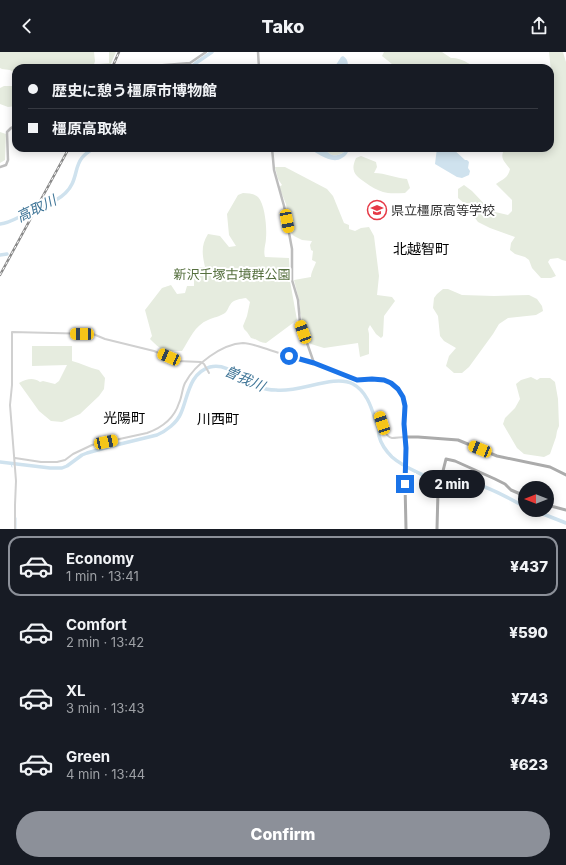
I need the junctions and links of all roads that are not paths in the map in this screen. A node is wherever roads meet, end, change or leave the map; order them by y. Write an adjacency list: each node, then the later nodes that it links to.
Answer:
1 (206, 52): 3 (main road)
2 (258, 52): 4 (main road)
3 (178, 64)
4 (259, 64)
5 (12, 128): 7 (main road)
6 (272, 152): 9 (main road)
7 (0, 167)
8 (202, 363): 9 (street); 10 (street); 13 (street); 13 (street)
9 (314, 363): 12 (main road)
10 (208, 373)
11 (379, 413): 12 (street)
12 (405, 437): 14 (main road); 19 (main road)
13 (15, 459): 18 (street)
14 (566, 475)
15 (518, 493): 20 (main road)
16 (554, 506): 17 (main road)
17 (566, 510)
18 (15, 529)
19 (406, 529)
20 (437, 529)

